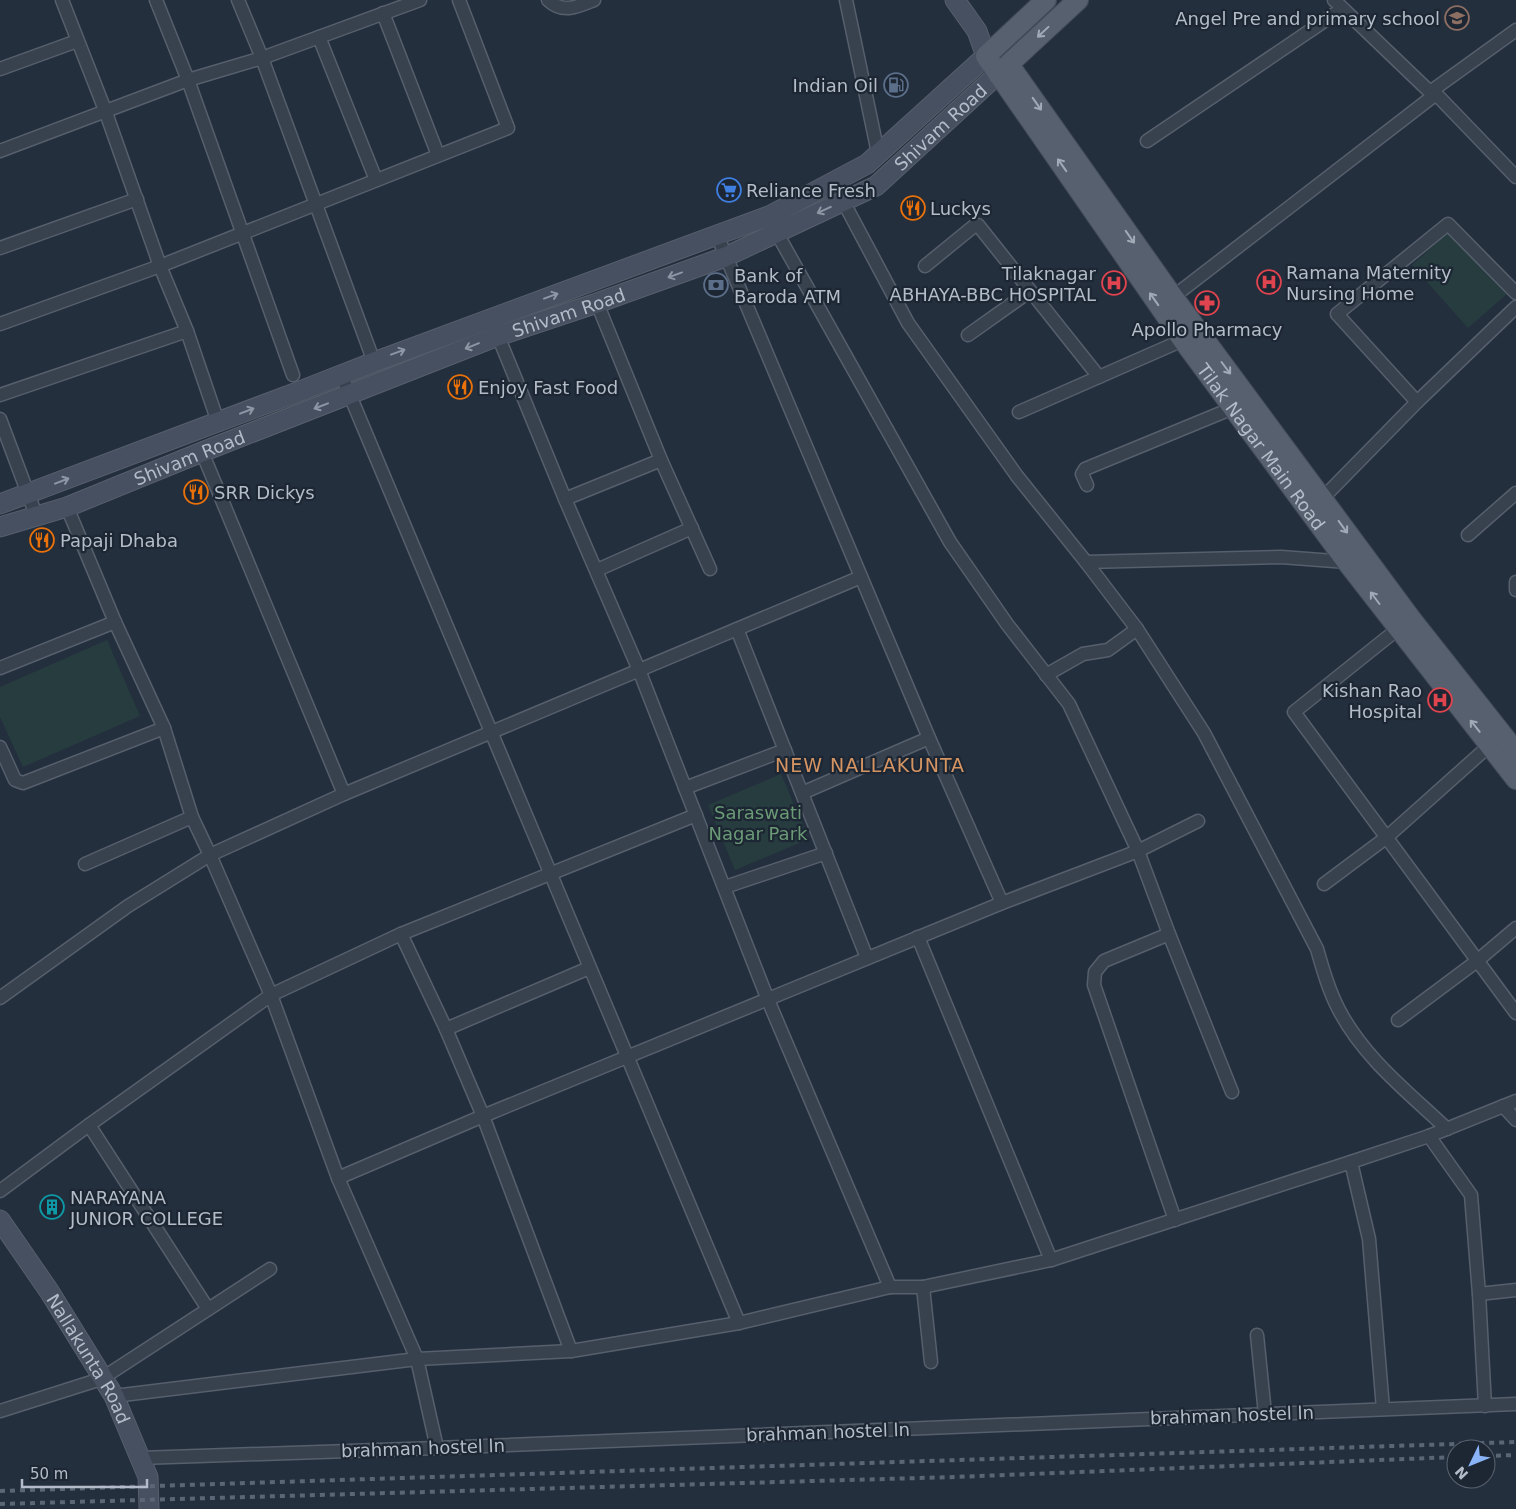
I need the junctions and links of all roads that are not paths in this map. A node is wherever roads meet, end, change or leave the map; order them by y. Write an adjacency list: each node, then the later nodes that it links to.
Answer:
1 (62, 0): 16 (street)
2 (156, 0): 21 (street)
3 (238, 0): 18 (street)
4 (420, 0): 13 (street)
5 (458, 0): 27 (street)
6 (548, 0): 7 (street)
7 (594, 0)
8 (846, 0): 26 (street)
9 (956, 0): 17 (main road)
10 (1046, 0): 17 (main road, Shivam Road)
11 (1078, 0): 20 (main road, Shivam Road, one-way to 20)
12 (1338, 5): 22 (street); 24 (street)
13 (383, 14): 15 (street); 27 (street)
14 (1516, 30): 22 (street)
15 (320, 37): 18 (street); 29 (street)
16 (78, 41): 19 (street); 23 (street)
17 (991, 52): 20 (main road, Tilak Nagar Main Road); 26 (main road, Shivam Road)
18 (262, 58): 21 (street); 32 (street)
19 (0, 69)
20 (1003, 69): 31 (main road, Shivam Road); 42 (main road, Tilak Nagar Main Road, one-way to 42); 49 (main road, Tilak Nagar Main Road, one-way to 20)
21 (188, 80): 23 (street); 34 (street)
22 (1433, 93): 28 (street); 42 (street)
23 (105, 110): 25 (street); 30 (street)
24 (1147, 141)
25 (0, 151)
26 (878, 153): 33 (main road, Shivam Road)
27 (438, 155): 29 (street)
28 (1516, 177)
29 (376, 180): 32 (street)
30 (136, 199): 36 (street); 38 (street)
31 (843, 201): 33 (main road, Shivam Road, one-way to 33); 74 (street)
32 (316, 204): 34 (street); 50 (street)
33 (772, 224): 35 (main road, Shivam Road); 37 (main road, Shivam Road); 87 (street)
34 (242, 233): 38 (street); 52 (street)
35 (717, 235): 37 (street); 50 (main road, Shivam Road, one-way to 35)
36 (0, 248)
37 (725, 257): 43 (main road, Shivam Road, one-way to 43); 78 (street)
38 (160, 266): 45 (street); 46 (street)
39 (925, 266): 40 (street)
40 (1030, 291): 47 (street); 53 (street)
41 (1516, 293): 56 (street)
42 (1173, 297): 68 (main road, Tilak Nagar Main Road, one-way to 68)
43 (597, 303): 48 (main road, Shivam Road); 62 (street)
44 (1516, 307): 56 (street)
45 (0, 324)
46 (187, 331): 54 (street); 60 (street)
47 (968, 335)
48 (498, 336): 55 (main road, Shivam Road, one-way to 55); 66 (street)
49 (1182, 340): 53 (street); 57 (main road, Tilak Nagar Main Road)
50 (374, 362): 51 (main road, Shivam Road)
51 (341, 374): 55 (street); 60 (main road, Shivam Road, one-way to 51)
52 (293, 375)
53 (1099, 377): 58 (street)
54 (0, 395)
55 (349, 395): 61 (main road, Shivam Road, one-way to 61); 89 (street)
56 (1417, 402): 68 (street)
57 (1233, 408): 63 (street); 68 (main road, Tilak Nagar Main Road)
58 (1019, 412)
59 (0, 419): 64 (street)
60 (218, 422): 64 (main road, Shivam Road, one-way to 60)
61 (202, 452): 69 (main road, Shivam Road); 98 (street)
62 (661, 460): 66 (street); 72 (street)
63 (1086, 485)
64 (28, 493): 67 (main road, Shivam Road); 70 (street)
65 (1516, 493): 73 (street)
66 (565, 499): 77 (street)
67 (0, 504)
68 (1316, 505): 75 (main road, Tilak Nagar Main Road); 82 (main road, Tilak Nagar Main Road, one-way to 82)
69 (67, 507): 70 (main road, Shivam Road); 81 (street)
70 (36, 515): 71 (main road, Shivam Road)
71 (0, 527)
72 (692, 528): 76 (street); 77 (street)
73 (1468, 535)
74 (1086, 562): 75 (street); 84 (street)
75 (1347, 562): 82 (main road, Tilak Nagar Main Road, one-way to 75)
76 (710, 569)
77 (597, 570): 86 (street)
78 (861, 577): 83 (street); 90 (street)
79 (1516, 582): 80 (street)
80 (1516, 590)
81 (115, 622): 85 (street); 88 (street)
82 (1405, 624): 91 (main road, Tilak Nagar Main Road, one-way to 82); 94 (main road, Tilak Nagar Main Road); 102 (street)
83 (737, 629): 86 (street); 93 (street)
84 (1137, 629): 87 (street); 131 (street)
85 (0, 668)
86 (639, 670): 89 (street); 96 (street)
87 (1046, 675): 103 (street)
88 (164, 728): 92 (street); 100 (street)
89 (492, 732): 98 (street); 107 (street)
90 (929, 738): 97 (street); 110 (street)
91 (1490, 744): 95 (main road, Tilak Nagar Main Road); 102 (street)
92 (0, 747)
93 (785, 750): 96 (street); 97 (street)
94 (1516, 752)
95 (1516, 778)
96 (685, 788): 99 (street)
97 (802, 793): 104 (street)
98 (344, 794): 105 (street)
99 (696, 815): 107 (street); 109 (street)
100 (192, 817): 105 (street); 106 (street)
101 (1198, 821): 103 (street)
102 (1387, 837): 108 (street); 116 (street)
103 (1138, 851): 110 (street); 113 (street)
104 (826, 853): 109 (street); 115 (street)
105 (210, 854): 118 (street); 119 (street)
106 (85, 864)
107 (550, 874): 112 (street); 117 (street)
108 (1324, 884)
109 (725, 887): 120 (street)
110 (1002, 903): 114 (street)
111 (1516, 928): 116 (street)
112 (401, 934): 118 (street); 123 (street)
113 (1169, 934): 125 (street); 137 (street)
114 (918, 937): 115 (street); 138 (street)
115 (867, 958): 120 (street)
116 (1477, 961): 121 (street); 122 (street)
117 (589, 968): 123 (street); 124 (street)
118 (272, 995): 130 (street); 134 (street)
119 (0, 998)
120 (768, 1000): 124 (street); 140 (street)
121 (1516, 1013)
122 (1398, 1020)
123 (446, 1029): 128 (street)
124 (626, 1057): 128 (street); 145 (street)
125 (1232, 1092)
126 (1516, 1101): 127 (street)
127 (1503, 1106): 129 (street); 131 (street)
128 (483, 1116): 134 (street); 147 (street)
129 (1516, 1120)
130 (89, 1125): 135 (street); 144 (street)
131 (1447, 1129): 132 (street)
132 (1429, 1136): 133 (street); 143 (street)
133 (1351, 1162): 137 (street); 154 (street)
134 (338, 1178): 148 (street)
135 (0, 1191)
136 (0, 1220): 150 (main road, Nallakunta Road)
137 (1175, 1220): 138 (street)
138 (1051, 1260): 141 (street)
139 (270, 1269): 144 (street)
140 (890, 1287): 141 (street); 145 (street)
141 (923, 1287): 149 (street)
142 (1516, 1290): 143 (street)
143 (1479, 1294): 153 (street)
144 (208, 1309): 150 (street)
145 (738, 1324): 147 (street)
146 (1258, 1335): 156 (street)
147 (571, 1351): 148 (street)
148 (416, 1359): 151 (street); 157 (street)
149 (931, 1362)
150 (101, 1378): 151 (main road, Nallakunta Road); 155 (street)
151 (114, 1396): 158 (main road, Nallakunta Road)
152 (1516, 1404): 153 (street, brahman hostel ln)
153 (1485, 1406): 154 (street, brahman hostel ln)
154 (1383, 1409): 156 (street, brahman hostel ln)
155 (0, 1411)
156 (1265, 1414): 157 (street, brahman hostel ln)
157 (437, 1448): 158 (street, brahman hostel ln)
158 (140, 1458): 159 (main road, Nallakunta Road)
159 (149, 1509)

